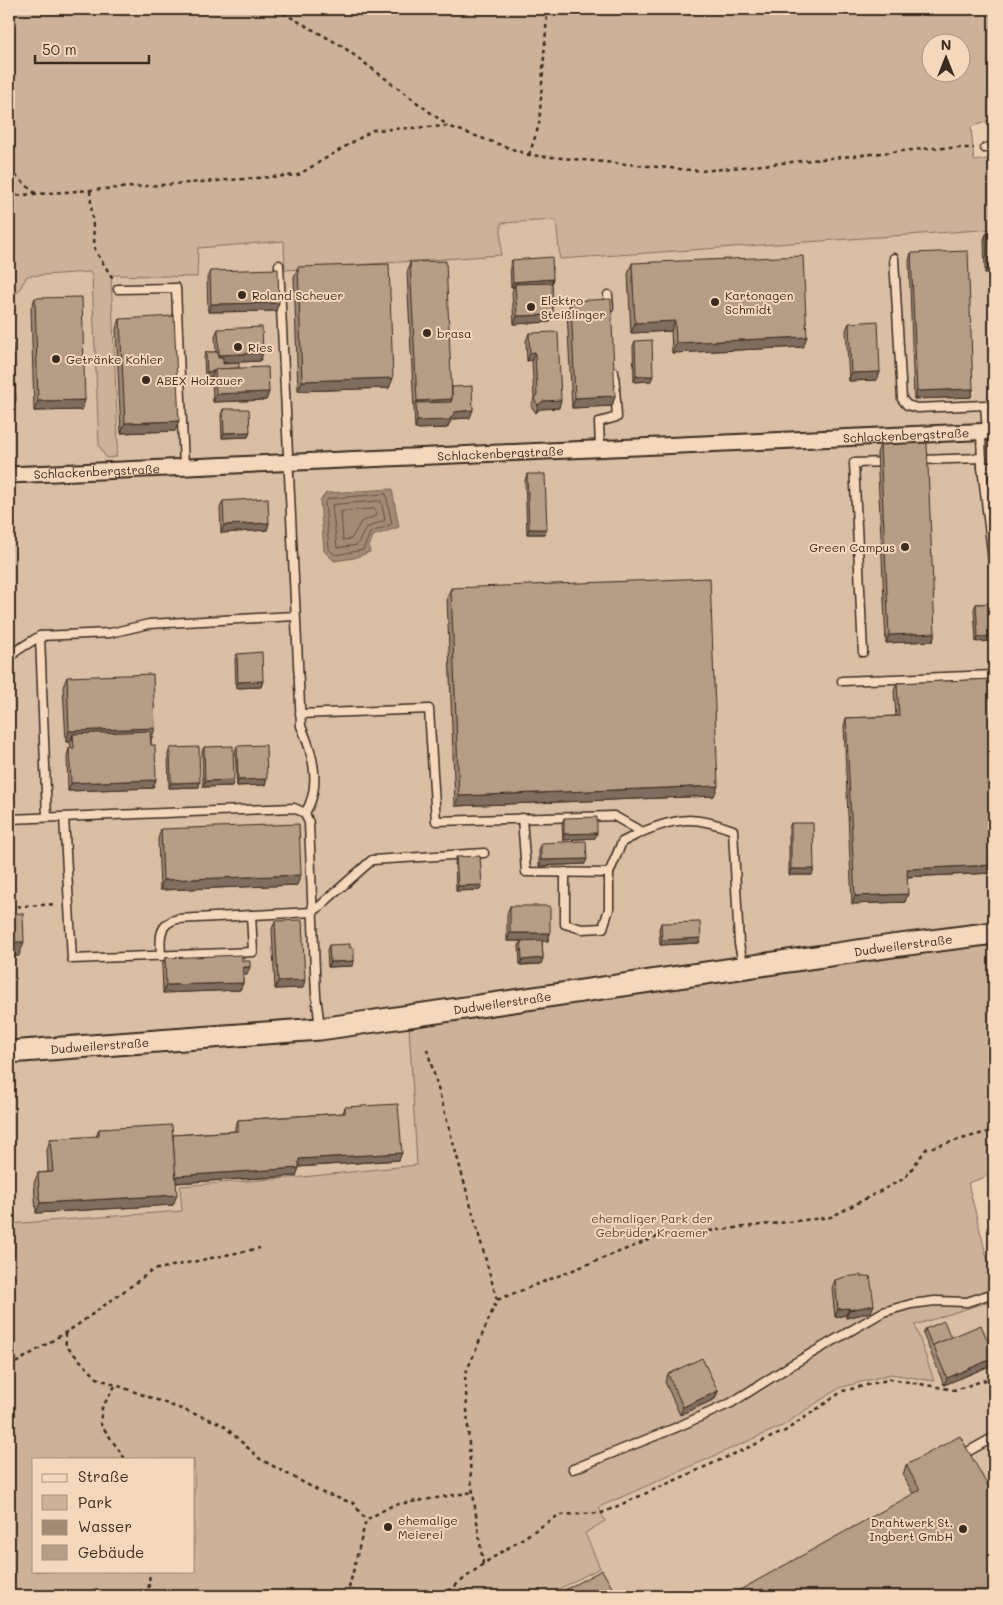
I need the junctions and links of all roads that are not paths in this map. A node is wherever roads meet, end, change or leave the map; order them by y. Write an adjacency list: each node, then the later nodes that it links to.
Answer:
1 (994, 146): 2 (lane)
2 (986, 148)
3 (894, 258): 9 (lane)
4 (279, 265): 13 (lane)
5 (118, 288): 15 (lane)
6 (608, 295): 7 (lane)
7 (610, 314)
8 (613, 364): 10 (lane)
9 (988, 432): 10 (street, Schlackenbergstraße); 11 (lane)
10 (600, 448): 13 (street, Schlackenbergstraße)
11 (982, 458): 12 (lane); 16 (lane)
12 (913, 461)
13 (288, 462): 15 (street, Schlackenbergstraße); 22 (lane)
14 (894, 462): 24 (lane)
15 (184, 466): 18 (street, Schlackenbergstraße)
16 (982, 467): 17 (lane); 19 (lane)
17 (994, 467)
18 (9, 475)
19 (991, 506): 20 (lane)
20 (992, 528): 21 (lane)
21 (994, 569)
22 (296, 616): 23 (lane); 28 (lane)
23 (40, 636): 25 (lane); 31 (lane)
24 (863, 652)
25 (9, 660)
26 (994, 674): 27 (lane)
27 (842, 681)
28 (300, 714): 29 (lane); 32 (lane)
29 (305, 813): 30 (lane); 38 (lane)
30 (64, 816): 31 (lane); 41 (lane)
31 (47, 817): 33 (lane)
32 (522, 818): 34 (lane); 36 (lane)
33 (9, 819)
34 (642, 832): 37 (lane); 42 (lane)
35 (484, 853): 38 (lane)
36 (565, 872): 37 (lane); 37 (lane)
37 (609, 873)
38 (313, 912): 39 (lane); 43 (lane)
39 (251, 915): 41 (lane); 41 (lane)
40 (994, 933): 42 (main road, Dudweilerstraße)
41 (161, 956)
42 (745, 968): 43 (main road, Dudweilerstraße)
43 (320, 1029): 44 (main road, Dudweilerstraße)
44 (9, 1052)
45 (994, 1292): 48 (lane)
46 (994, 1437): 47 (lane)
47 (968, 1451)
48 (573, 1469)

